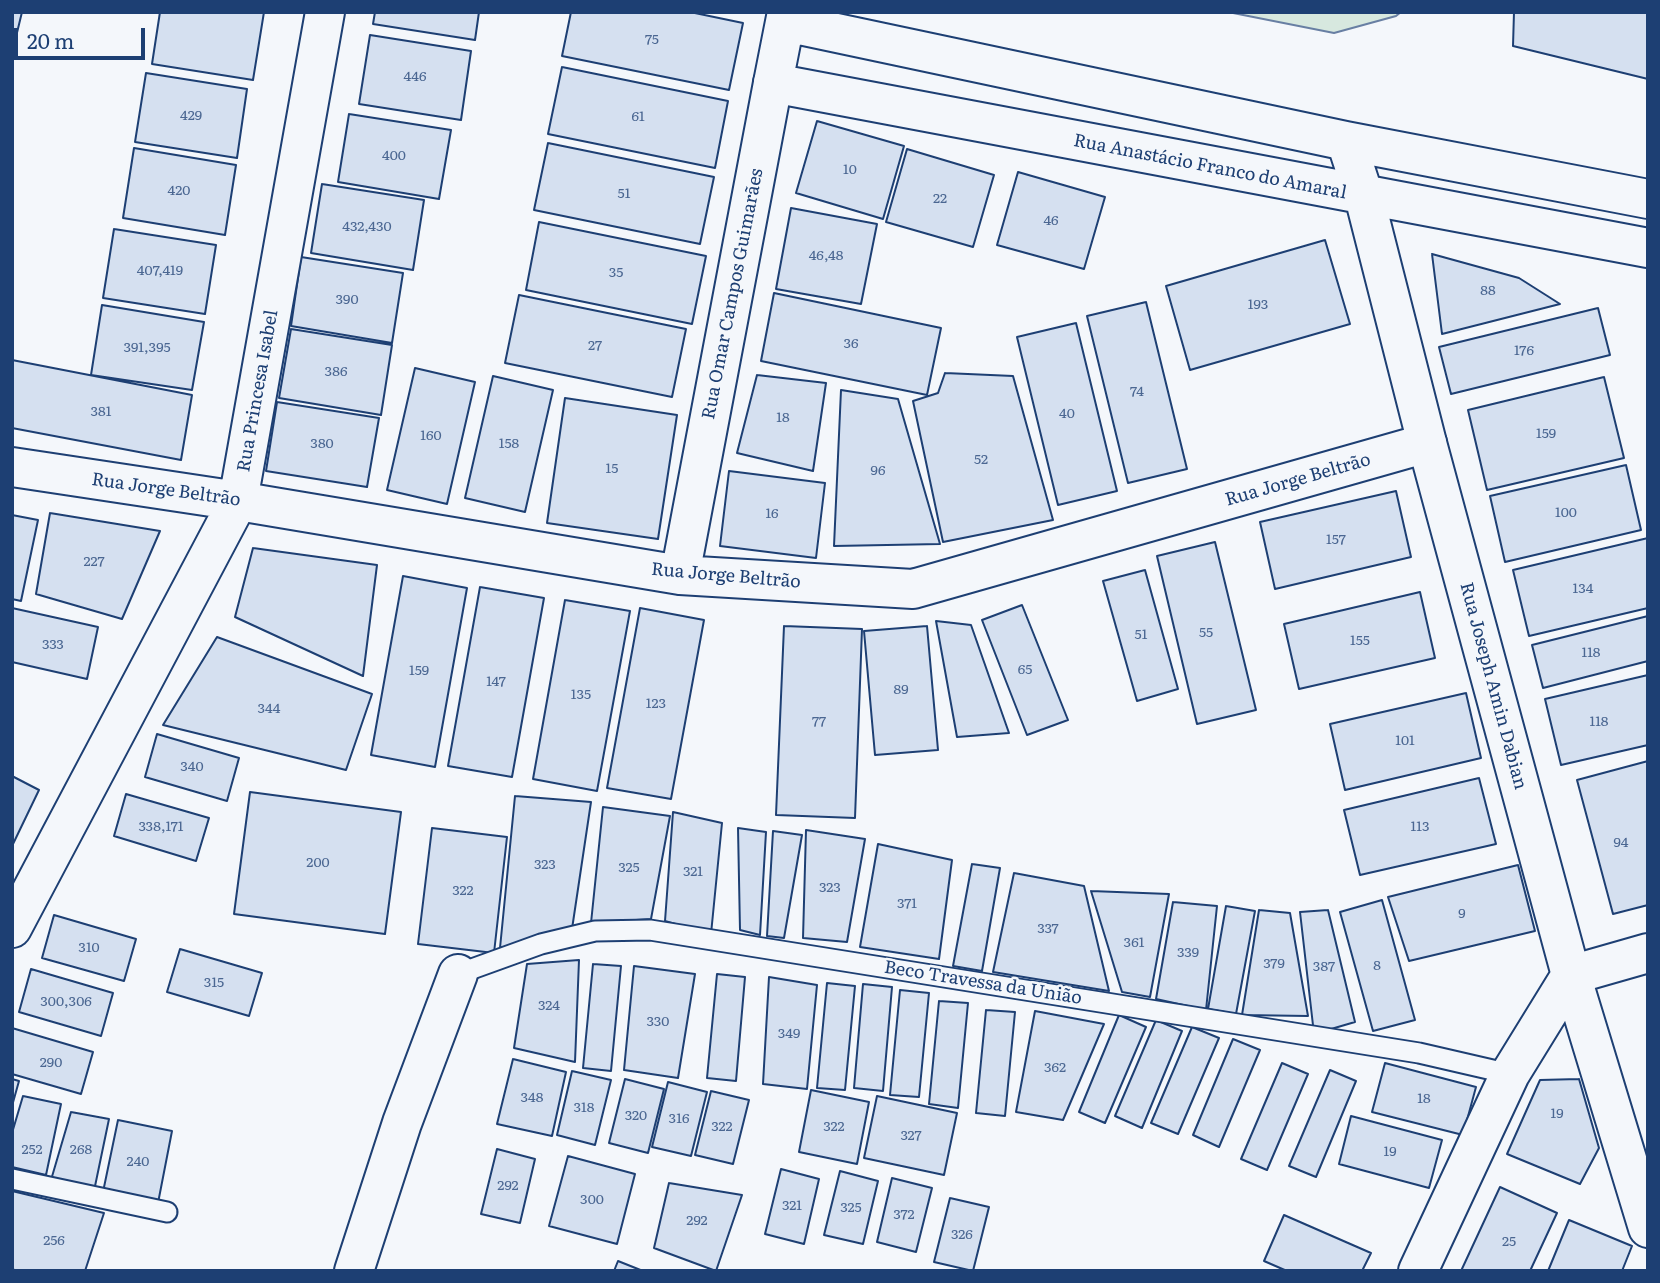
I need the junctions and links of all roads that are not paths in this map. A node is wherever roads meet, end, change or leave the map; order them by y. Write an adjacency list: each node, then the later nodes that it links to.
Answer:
1 (326, 12): 10 (street, Rua Princesa Isabel)
2 (786, 17): 3 (street, Rua Omar Campos Guimarães); 4 (street)
3 (773, 83): 5 (street, Rua Anastácio Franco do Amaral); 11 (street, Rua Omar Campos Guimarães)
4 (1346, 141): 5 (street, Rua Joseph Amin Dabian); 6 (street)
5 (1364, 196): 7 (street, Rua Anastácio Franco do Amaral); 8 (street, Rua Joseph Amin Dabian)
6 (1648, 199)
7 (1648, 248)
8 (1427, 443): 11 (street, Rua Jorge Beltrão); 15 (street, Rua Joseph Amin Dabian)
9 (12, 467): 10 (street, Rua Jorge Beltrão)
10 (238, 501): 11 (street, Rua Jorge Beltrão); 12 (street, Rua Princesa Isabel)
11 (680, 575)
12 (12, 929)
13 (1648, 953): 15 (street)
14 (458, 974): 16 (lane, Beco Travessa da União); 20 (street)
15 (1571, 975): 16 (street); 19 (street, Rua Joseph Amin Dabian)
16 (1510, 1074): 21 (street)
17 (12, 1179): 18 (lane)
18 (167, 1212)
19 (1648, 1228)
20 (354, 1271)
21 (1418, 1271)

